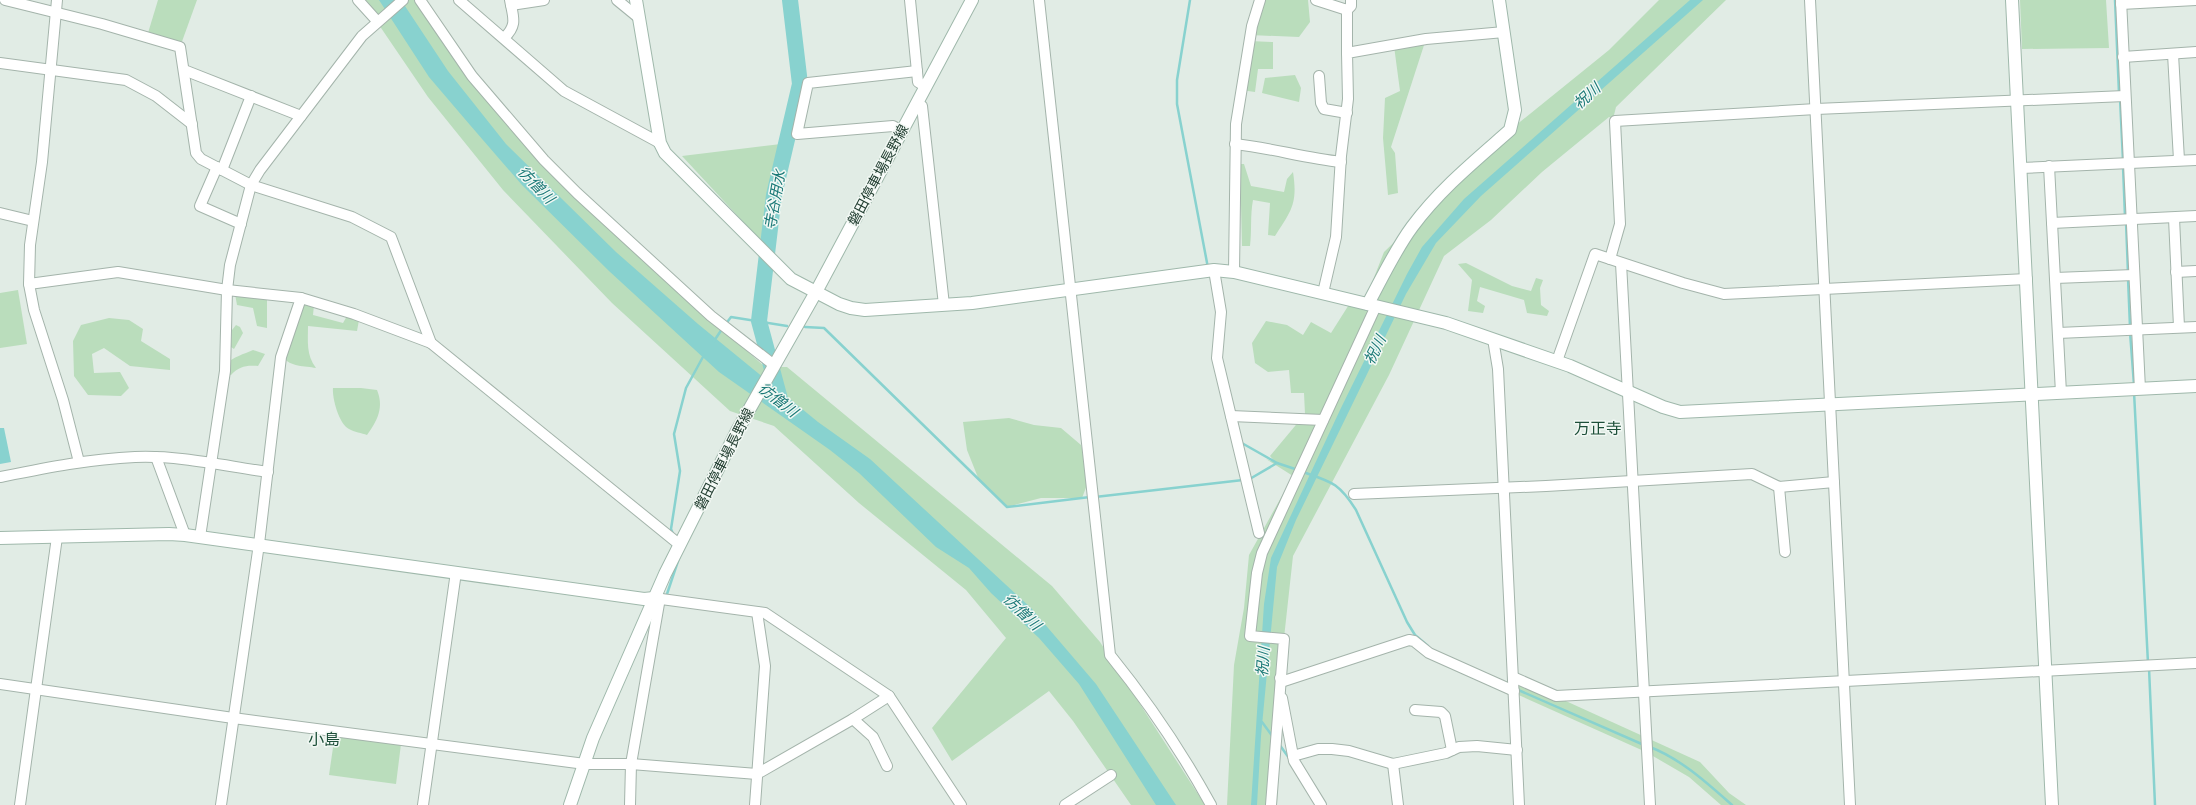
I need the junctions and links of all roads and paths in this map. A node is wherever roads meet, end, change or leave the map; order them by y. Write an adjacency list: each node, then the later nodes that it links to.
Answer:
1 (5, 0): 22 (street)
2 (57, 0): 22 (street)
3 (358, 0): 24 (street)
4 (403, 0): 24 (street)
5 (420, 0): 88 (street)
6 (459, 0): 26 (street)
7 (544, 0): 20 (street)
8 (617, 0): 23 (street)
9 (636, 0): 23 (street)
10 (910, 0): 34 (street)
11 (972, 0): 36 (street, 磐田停車場長野線)
12 (1038, 0): 75 (street)
13 (1260, 0): 47 (street)
14 (1316, 0): 21 (street)
15 (1500, 0): 25 (street)
16 (1810, 0): 41 (street)
17 (2012, 0): 39 (street)
18 (2196, 0): 19 (street)
19 (2121, 2): 30 (street)
20 (511, 3): 26 (street)
21 (1349, 5): 28 (street)
22 (54, 11): 32 (street); 33 (street)
23 (639, 18): 46 (street)
24 (377, 22): 43 (street)
25 (1504, 32): 28 (street); 80 (street)
26 (504, 38): 46 (street)
27 (2196, 52): 29 (street)
28 (1347, 53): 42 (street)
29 (2173, 54): 30 (street); 48 (street)
30 (2123, 57): 38 (street)
31 (0, 63): 32 (street)
32 (51, 70): 44 (street); 59 (street)
33 (184, 70): 37 (street); 44 (street)
34 (917, 71): 36 (street); 45 (street)
35 (1319, 76): 42 (street)
36 (926, 87): 40 (street, 磐田停車場長野線)
37 (251, 96): 43 (street); 54 (street)
38 (2126, 96): 39 (street); 51 (street)
39 (2017, 101): 41 (street); 53 (street)
40 (917, 103): 45 (street, 磐田停車場長野線); 79 (street)
41 (1816, 109): 63 (street); 73 (street)
42 (1347, 113): 50 (street)
43 (301, 116): 55 (street)
44 (192, 124): 54 (street)
45 (902, 131): 76 (street, 磐田停車場長野線)
46 (660, 143): 76 (street)
47 (1236, 144): 50 (street); 67 (street)
48 (2179, 160): 49 (street); 51 (street)
49 (2196, 160)
50 (1341, 162): 77 (street)
51 (2129, 162): 52 (street); 60 (street)
52 (2049, 166): 53 (street); 61 (street)
53 (2021, 168): 71 (street)
54 (220, 169): 55 (street); 62 (street)
55 (251, 185): 62 (street); 86 (street)
56 (0, 213): 59 (street)
57 (2196, 216): 58 (street)
58 (2174, 218): 60 (street); 68 (street)
59 (33, 220): 72 (street)
60 (2132, 220): 61 (street); 69 (street)
61 (2052, 223): 70 (street)
62 (241, 224): 74 (street)
63 (1610, 259): 64 (street); 87 (street)
64 (1621, 263): 73 (street); 91 (street)
65 (1214, 270): 67 (street); 75 (street); 95 (street)
66 (2196, 271): 68 (street)
67 (1234, 272): 77 (street)
68 (2176, 272): 81 (street)
69 (2134, 275): 70 (street); 83 (street)
70 (2055, 278): 84 (street)
71 (2027, 279): 73 (street); 93 (street)
72 (29, 284): 74 (street); 98 (street)
73 (1824, 289): 94 (street)
74 (228, 290): 78 (street); 99 (street)
75 (1069, 290): 79 (street); 149 (street)
76 (816, 292): 79 (street); 88 (street, 磐田停車場長野線)
77 (1323, 293): 80 (street)
78 (301, 298): 86 (street); 100 (street)
79 (944, 305)
80 (1376, 306): 85 (street); 96 (street)
81 (2179, 327): 82 (street); 83 (street)
82 (2196, 327)
83 (2137, 329): 84 (street); 90 (street)
84 (2058, 333): 92 (street)
85 (1493, 339): 87 (street); 104 (street)
86 (432, 342): 113 (street)
87 (1557, 361): 91 (street)
88 (774, 365): 113 (street, 磐田停車場長野線)
89 (2196, 386): 90 (street)
90 (2134, 390): 92 (street)
91 (1629, 392): 94 (street); 102 (street)
92 (2061, 393): 93 (street)
93 (2033, 394): 94 (street); 119 (street)
94 (1830, 405): 103 (street)
95 (1231, 416): 96 (street); 107 (street)
96 (1323, 420): 121 (street)
97 (156, 458): 98 (street); 99 (street); 108 (street)
98 (79, 462): 101 (street)
99 (211, 464): 100 (street); 110 (street)
100 (268, 472): 112 (street)
101 (0, 477)
102 (1633, 480): 104 (street); 105 (street); 125 (street)
103 (1834, 482): 105 (street); 122 (street)
104 (1503, 487): 106 (street); 120 (street)
105 (1778, 487): 114 (street)
106 (1354, 494)
107 (1260, 533)
108 (185, 535): 109 (street); 110 (street)
109 (57, 537): 111 (street); 124 (street)
110 (200, 537): 112 (street)
111 (0, 538)
112 (259, 544): 115 (street); 129 (street)
113 (680, 544): 116 (street, 磐田停車場長野線)
114 (1785, 552)
115 (456, 572): 116 (street); 131 (street)
116 (657, 598): 117 (street); 135 (street, 磐田停車場長野線); 136 (street)
117 (757, 612): 127 (street); 139 (street)
118 (2196, 663): 119 (street)
119 (2045, 670): 122 (street); 156 (street)
120 (1513, 677): 125 (street); 126 (street)
121 (1280, 680): 126 (street); 134 (street); 150 (street)
122 (1843, 680): 125 (street); 155 (street)
123 (0, 684): 124 (street)
124 (35, 689): 129 (street); 141 (street)
125 (1644, 690): 154 (street)
126 (1514, 691): 133 (street)
127 (888, 696): 130 (street); 147 (street)
128 (1415, 710): 132 (street)
129 (233, 718): 131 (street); 142 (street)
130 (853, 719): 138 (street); 139 (street)
131 (432, 745): 135 (street); 143 (street)
132 (1452, 750): 133 (street); 137 (street)
133 (1517, 750): 153 (street)
134 (1293, 756): 137 (street); 151 (street)
135 (585, 764): 136 (street); 144 (street, 磐田停車場長野線)
136 (631, 764): 139 (street); 145 (street)
137 (1393, 764): 152 (street)
138 (887, 766)
139 (757, 774): 146 (street)
140 (1111, 775): 148 (street)
141 (20, 805)
142 (221, 805)
143 (423, 805)
144 (570, 805)
145 (630, 805)
146 (755, 805)
147 (961, 805)
148 (1066, 805)
149 (1211, 805)
150 (1270, 805)
151 (1321, 805)
152 (1398, 805)
153 (1519, 805)
154 (1650, 805)
155 (1850, 805)
156 (2052, 805)

